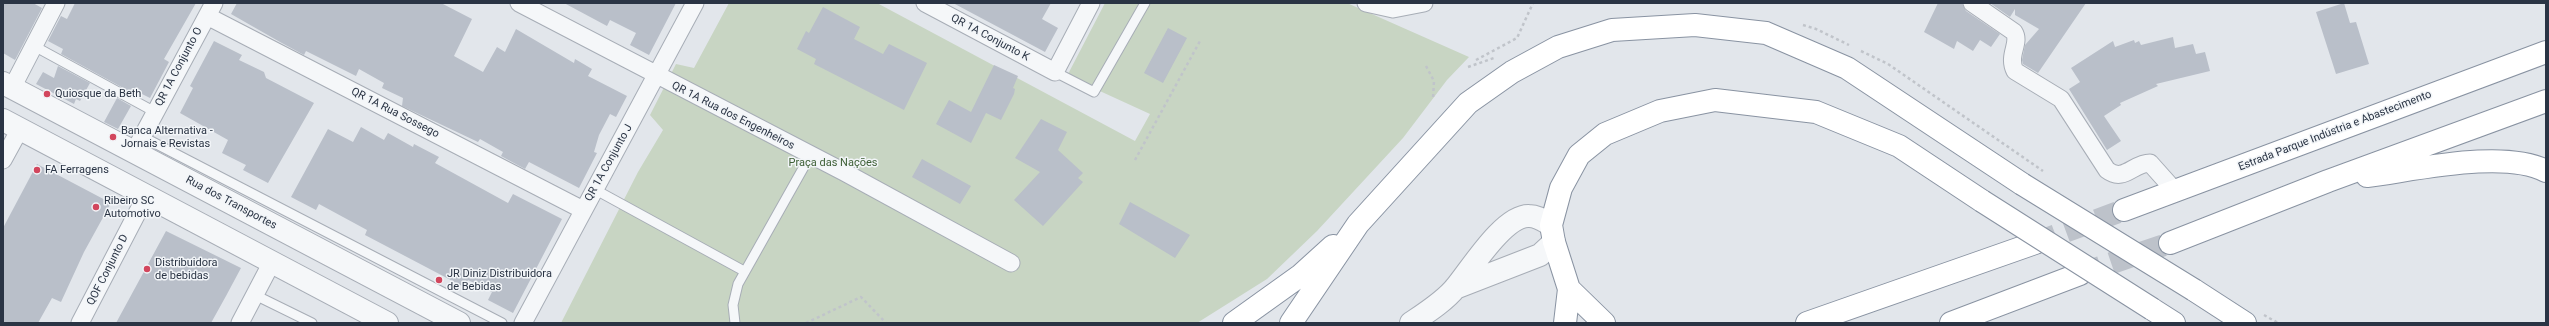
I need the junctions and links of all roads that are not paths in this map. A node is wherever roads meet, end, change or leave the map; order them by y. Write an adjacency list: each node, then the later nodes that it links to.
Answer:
1 (56, 3): 12 (street)
2 (519, 3): 15 (street, QR 1A Rua dos Engenheiros)
3 (695, 3): 15 (street, QR 1A Conjunto J)
4 (925, 3): 11 (street, QR 1A Conjunto K)
5 (1091, 3): 14 (street)
6 (1145, 3): 14 (lane)
7 (1366, 3): 8 (street)
8 (1424, 3)
9 (1972, 3): 26 (street)
10 (210, 10): 18 (street, QR 1A Conjunto O); 28 (street, QR 1A Rua Sossego)
11 (953, 10): 14 (street, QR 1A Conjunto K)
12 (34, 46): 16 (street); 18 (lane)
13 (2546, 52): 26 (highway, Estrada Parque Indústria e Abastecimento)
14 (1055, 72)
15 (656, 76): 21 (street, QR 1A Rua dos Engenheiros); 25 (street, QR 1A Conjunto J)
16 (8, 86): 20 (street, Rua dos Transportes)
17 (2546, 101): 24 (highway)
18 (155, 112): 20 (street, QR 1A Conjunto O)
19 (12, 124): 22 (street); 27 (street)
20 (139, 144): 34 (street, Rua dos Transportes); 48 (lane)
21 (810, 156): 36 (street, QR 1A Rua dos Engenheiros); 37 (lane)
22 (3, 160)
23 (2546, 171): 24 (highway)
24 (2328, 181): 33 (highway)
25 (594, 189): 28 (street, QR 1A Conjunto J); 37 (lane)
26 (2175, 191): 29 (highway, Estrada Parque Indústria e Abastecimento)
27 (146, 196): 35 (street); 44 (street, QOF Conjunto D)
28 (583, 210): 49 (street, QR 1A Conjunto J)
29 (2124, 210)
30 (1358, 224): 51 (highway); 52 (highway); 59 (highway, bridge)
31 (1553, 233): 39 (street); 39 (street); 40 (highway); 58 (highway, bridge)
32 (2035, 243): 56 (highway)
33 (2170, 243)
34 (338, 260): 41 (street); 47 (street, Rua dos Transportes)
35 (272, 262): 41 (street); 42 (street)
36 (1011, 263)
37 (744, 271): 50 (lane)
38 (2080, 274): 57 (highway)
39 (1456, 288): 53 (street)
40 (1569, 289): 54 (highway); 55 (highway)
41 (322, 290): 43 (street)
42 (255, 295): 45 (street); 46 (lane)
43 (379, 321)
44 (80, 323)
45 (240, 323)
46 (312, 323)
47 (459, 323)
48 (502, 323)
49 (523, 323)
50 (735, 323)
51 (1234, 323)
52 (1290, 323)
53 (1411, 323)
54 (1565, 323)
55 (1604, 323)
56 (1807, 323)
57 (1951, 323)
58 (2174, 323)
59 (2245, 323)

